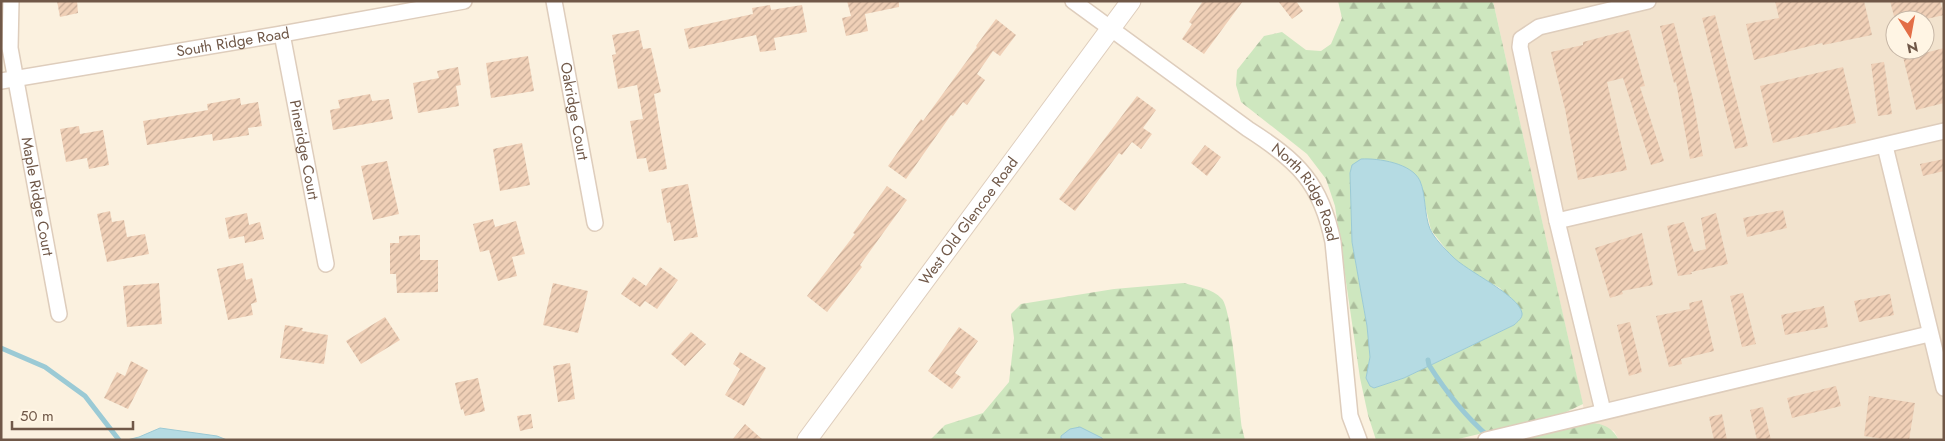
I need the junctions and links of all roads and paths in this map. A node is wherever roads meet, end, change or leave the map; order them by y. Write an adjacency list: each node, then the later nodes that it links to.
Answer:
1 (11, 1): 9 (street, Maple Ridge Court)
2 (464, 1): 8 (street, South Ridge Road)
3 (554, 1): 13 (street, Oakridge Court)
4 (1073, 1): 7 (street)
5 (1131, 1): 7 (street, West Old Glencoe Road)
6 (1648, 1): 12 (street)
7 (1110, 27): 19 (street, West Old Glencoe Road); 20 (street, North Ridge Road)
8 (282, 34): 9 (street, South Ridge Road); 14 (street, Pineridge Court)
9 (8, 80): 15 (street, Maple Ridge Court)
10 (1944, 131): 11 (street)
11 (1885, 146): 12 (street); 16 (street)
12 (1557, 221): 18 (street)
13 (595, 223)
14 (326, 264)
15 (60, 314)
16 (1929, 334): 17 (street); 18 (street)
17 (1944, 388)
18 (1603, 411): 21 (street)
19 (808, 440)
20 (1359, 440)
21 (1486, 440)

